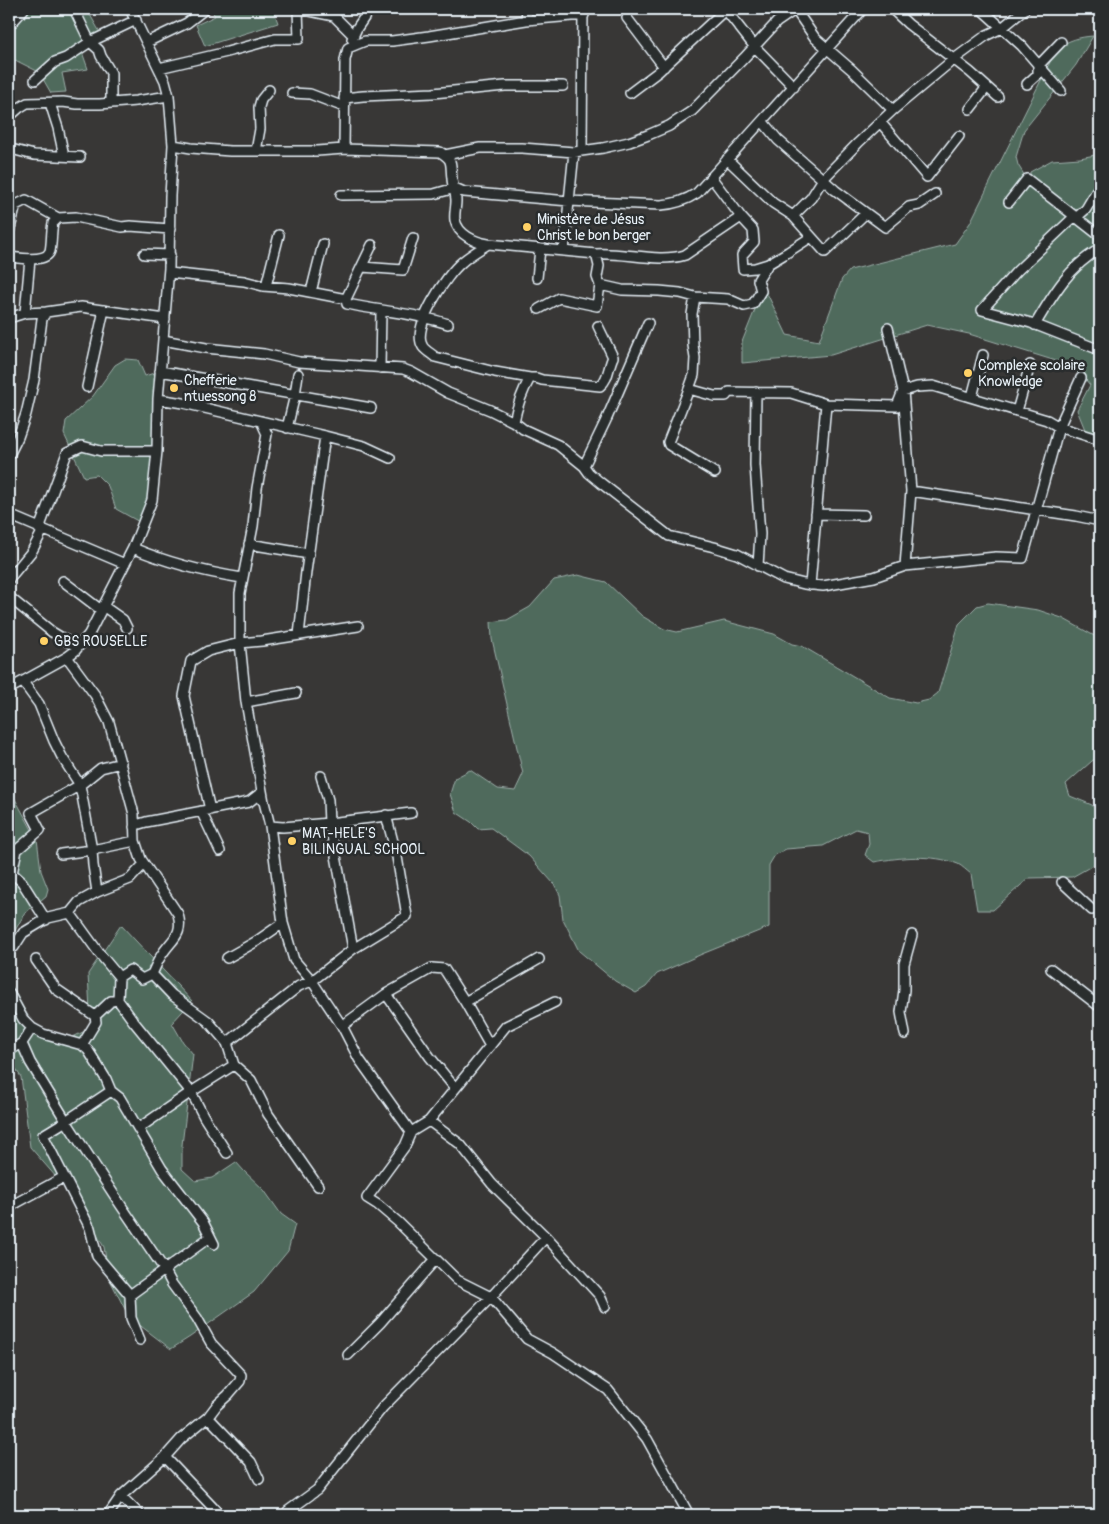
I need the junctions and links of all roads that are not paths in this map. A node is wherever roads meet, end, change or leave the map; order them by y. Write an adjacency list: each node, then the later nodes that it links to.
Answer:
1 (23, 9): 18 (street)
2 (74, 9): 21 (street)
3 (130, 9): 16 (street)
4 (205, 9): 22 (street)
5 (299, 9): 20 (street); 30 (street)
6 (370, 9): 20 (street)
7 (527, 9): 17 (street)
8 (726, 9): 24 (street); 29 (street)
9 (795, 9): 24 (street); 26 (street)
10 (863, 9): 26 (street)
11 (892, 9): 27 (street)
12 (981, 9): 19 (street)
13 (1025, 9): 19 (street)
14 (584, 12): 17 (street); 55 (street)
15 (627, 18): 29 (street)
16 (136, 20): 21 (street); 22 (street)
17 (526, 20): 25 (street)
18 (9, 26)
19 (1002, 28): 27 (street); 28 (street)
20 (354, 36): 25 (street)
21 (90, 42): 31 (street); 42 (street)
22 (147, 42): 30 (street)
23 (1061, 42): 28 (street)
24 (754, 46): 34 (street); 55 (street)
25 (348, 48): 43 (street)
26 (828, 48): 34 (street); 46 (street)
27 (954, 60): 35 (street); 46 (street)
28 (1038, 66): 32 (street); 37 (street)
29 (664, 67): 39 (street)
30 (159, 68): 40 (street)
31 (35, 80)
32 (1027, 84)
33 (563, 86): 43 (street)
34 (794, 86): 48 (street)
35 (987, 87): 41 (street); 45 (street)
36 (269, 90): 54 (street)
37 (1061, 91)
38 (292, 93): 43 (street)
39 (630, 93)
40 (169, 96): 42 (street); 51 (street)
41 (998, 97)
42 (111, 102): 44 (street)
43 (344, 102): 53 (street)
44 (50, 103): 47 (street); 57 (street)
45 (970, 109)
46 (893, 110): 49 (street)
47 (9, 117)
48 (762, 122): 59 (street); 61 (street)
49 (880, 122): 50 (street); 61 (street)
50 (960, 136)
51 (173, 145): 54 (street); 73 (street)
52 (9, 147): 57 (street)
53 (344, 149): 54 (street); 56 (street)
54 (256, 151)
55 (578, 151): 56 (street); 66 (street)
56 (445, 155): 63 (street)
57 (64, 156): 58 (street)
58 (80, 157)
59 (727, 159): 60 (street); 69 (street)
60 (711, 177): 66 (street); 71 (street)
61 (823, 180): 68 (street); 69 (street)
62 (1100, 185): 70 (street)
63 (455, 188): 65 (street); 66 (street); 80 (street)
64 (935, 194): 68 (street)
65 (342, 195)
66 (569, 201): 84 (street)
67 (1009, 202): 70 (street)
68 (866, 213): 77 (street)
69 (793, 216): 77 (street)
70 (1076, 216): 76 (street); 109 (street)
71 (741, 217): 86 (street); 90 (street)
72 (58, 218): 73 (street); 74 (street); 89 (street)
73 (170, 229): 87 (street)
74 (9, 232)
75 (279, 235): 95 (street)
76 (1100, 236)
77 (811, 237): 90 (street)
78 (412, 238): 91 (street)
79 (323, 244): 96 (street)
80 (488, 244): 82 (street); 104 (street)
81 (372, 245): 91 (street)
82 (540, 249): 84 (street); 93 (street)
83 (1100, 249): 109 (street)
84 (564, 251): 86 (street)
85 (144, 254): 87 (street)
86 (596, 254): 94 (street)
87 (170, 255): 92 (street)
88 (9, 257): 89 (street)
89 (30, 259): 103 (street)
90 (768, 264): 97 (street)
91 (362, 267): 98 (street)
92 (169, 273): 95 (street); 106 (street)
93 (537, 278)
94 (600, 285): 97 (street); 99 (street)
95 (266, 286): 96 (street)
96 (311, 292): 98 (street)
97 (695, 297): 123 (street)
98 (346, 299): 101 (street)
99 (539, 309)
100 (104, 310): 102 (street); 106 (street); 122 (street)
101 (382, 311): 104 (street); 116 (street)
102 (46, 312): 103 (street); 140 (street)
103 (25, 313): 105 (street)
104 (425, 316): 108 (street); 119 (street)
105 (9, 318)
106 (165, 319): 112 (street)
107 (648, 323): 127 (street)
108 (448, 324)
109 (1035, 325): 113 (street)
110 (598, 326): 121 (street)
111 (888, 328): 124 (street)
112 (163, 340): 116 (street); 117 (street)
113 (1100, 350)
114 (984, 355): 128 (street)
115 (1030, 365): 132 (street)
116 (380, 368): 134 (street)
117 (160, 371): 126 (street); 129 (street)
118 (298, 374): 126 (street)
119 (530, 378): 121 (street); 134 (street)
120 (1081, 378): 135 (street)
121 (600, 386): 127 (street)
122 (88, 387)
123 (689, 389): 125 (street); 143 (street)
124 (903, 391): 128 (street); 130 (street); 144 (street)
125 (756, 392): 130 (street); 155 (street)
126 (295, 395): 131 (street); 136 (street)
127 (617, 395): 142 (street)
128 (972, 398): 132 (street)
129 (158, 399): 133 (street); 139 (street)
130 (826, 404): 146 (street)
131 (370, 408)
132 (1017, 411): 135 (street)
133 (261, 422): 136 (street); 151 (street)
134 (514, 422): 142 (street)
135 (1059, 427): 138 (street); 145 (street)
136 (287, 428): 137 (street)
137 (325, 436): 141 (street); 153 (street)
138 (1100, 440)
139 (157, 452): 150 (street); 152 (street)
140 (9, 455)
141 (390, 458)
142 (584, 466): 155 (street)
143 (715, 473)
144 (911, 491): 145 (street); 156 (street)
145 (1037, 510): 149 (street); 156 (street)
146 (816, 514): 148 (street); 160 (street)
147 (9, 515): 150 (street)
148 (864, 515)
149 (1100, 522)
150 (41, 529): 154 (street); 158 (street)
151 (249, 544): 153 (street); 157 (street)
152 (133, 548): 154 (street); 157 (street)
153 (309, 554): 165 (street)
154 (125, 564): 162 (street)
155 (758, 566): 160 (street)
156 (905, 566): 160 (street)
157 (242, 578): 166 (street)
158 (9, 579)
159 (63, 581): 162 (street)
160 (810, 585)
161 (9, 597): 167 (street)
162 (102, 608): 164 (street); 167 (street)
163 (358, 626): 165 (street)
164 (127, 628)
165 (299, 636): 166 (street)
166 (240, 642): 172 (street); 177 (street)
167 (78, 647): 168 (street)
168 (67, 657): 169 (street); 173 (street)
169 (23, 682): 170 (street); 175 (street)
170 (9, 689)
171 (296, 693): 172 (street)
172 (246, 702): 176 (street)
173 (121, 763): 175 (street); 179 (street)
174 (321, 776): 182 (street)
175 (80, 785): 186 (street); 190 (street)
176 (264, 802): 177 (street); 183 (street)
177 (206, 811): 181 (street); 187 (street)
178 (410, 813): 180 (street)
179 (134, 814): 181 (street); 184 (street)
180 (386, 815): 182 (street); 199 (street)
181 (146, 822): 184 (street)
182 (329, 823): 183 (street); 199 (street)
183 (270, 826): 196 (street)
184 (134, 827): 185 (street)
185 (135, 841): 186 (street); 189 (street)
186 (92, 850): 188 (street); 192 (street)
187 (220, 851)
188 (61, 854)
189 (144, 864): 192 (street); 204 (street)
190 (11, 875): 195 (street)
191 (1062, 882): 193 (street)
192 (98, 892): 194 (street)
193 (1092, 910)
194 (70, 913): 195 (street); 205 (street)
195 (46, 920): 198 (street)
196 (283, 923): 200 (street); 206 (street)
197 (912, 935): 216 (street)
198 (9, 949)
199 (353, 949): 206 (street)
200 (226, 958)
201 (538, 959): 210 (street)
202 (36, 960): 213 (street)
203 (1051, 968): 212 (street)
204 (152, 974): 205 (street); 217 (street)
205 (119, 977): 209 (street)
206 (312, 981): 214 (street); 217 (street)
207 (9, 993): 215 (street)
208 (386, 994): 210 (street); 214 (street); 223 (street)
209 (118, 1000): 213 (street); 225 (street)
210 (465, 1002): 220 (street)
211 (555, 1002): 220 (street)
212 (1100, 1007)
213 (95, 1016): 219 (street)
214 (342, 1026): 229 (street)
215 (32, 1028): 218 (street); 219 (street)
216 (905, 1034)
217 (227, 1042): 222 (street)
218 (22, 1043): 221 (street); 226 (street)
219 (82, 1045): 224 (street)
220 (490, 1046): 223 (street)
221 (9, 1051)
222 (234, 1065): 225 (street); 232 (street)
223 (455, 1088): 227 (street)
224 (112, 1091): 226 (street); 228 (street)
225 (190, 1092): 228 (street); 230 (street)
226 (66, 1121): 231 (street); 236 (street)
227 (429, 1121): 229 (street); 234 (street)
228 (139, 1128): 236 (street)
229 (411, 1132): 235 (street)
230 (227, 1153)
231 (64, 1177): 233 (street); 237 (street)
232 (318, 1186)
233 (9, 1207)
234 (546, 1237): 238 (street); 239 (street)
235 (435, 1260): 238 (street); 241 (street)
236 (164, 1269): 237 (street); 242 (street)
237 (130, 1295): 240 (street)
238 (491, 1298): 246 (street); 250 (street)
239 (606, 1307)
240 (140, 1340)
241 (348, 1355)
242 (208, 1417): 243 (street); 244 (street)
243 (165, 1457): 245 (street); 249 (street)
244 (259, 1479)
245 (121, 1496): 247 (street); 248 (street)
246 (288, 1510)
247 (108, 1515)
248 (140, 1515)
249 (220, 1515)
250 (689, 1515)

